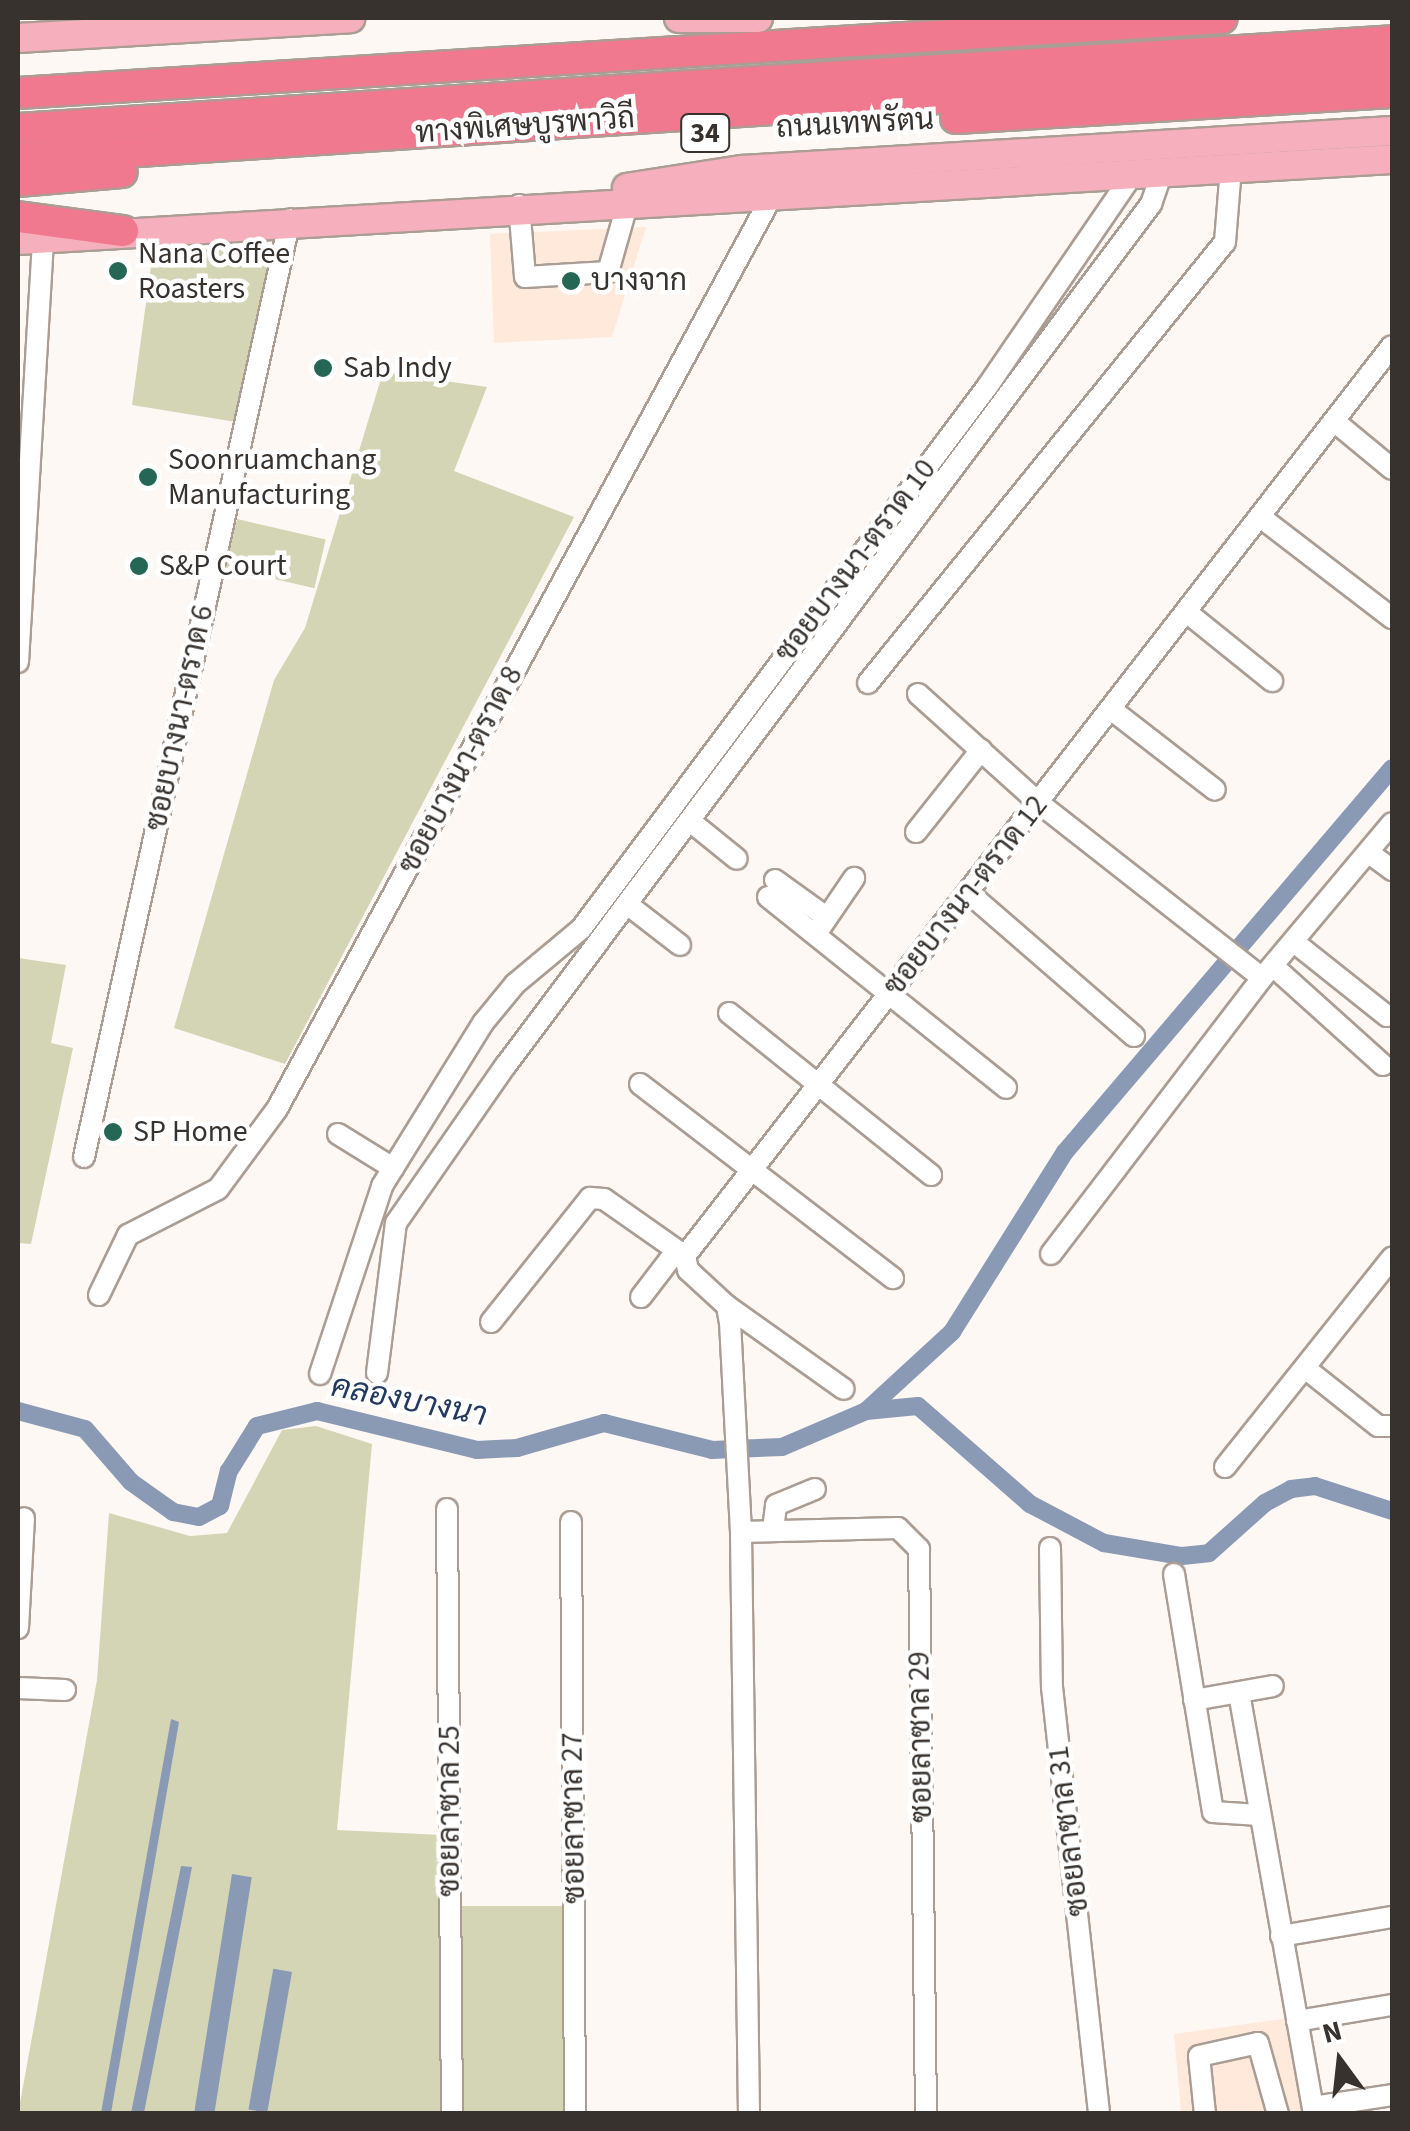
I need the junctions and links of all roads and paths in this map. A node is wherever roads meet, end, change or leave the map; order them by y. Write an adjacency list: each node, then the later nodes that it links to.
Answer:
1 (350, 18): 5 (main road)
2 (680, 18): 3 (main road)
3 (758, 18)
4 (1222, 18): 10 (highway)
5 (199, 23): 6 (main road)
6 (18, 38)
7 (1392, 41): 11 (highway, ทางพิเศษบูรพาวิถี)
8 (1392, 68): 14 (highway, ทางพิเศษบูรพาวิถี)
9 (1392, 92): 18 (highway, ถนนเทพรัตน / 34)
10 (18, 93)
11 (18, 130)
12 (1392, 131): 21 (main road)
13 (1392, 158): 15 (main road, 34)
14 (18, 159)
15 (1232, 168): 16 (main road, 34); 34 (street)
16 (1162, 172): 17 (main road, 34); 40 (street)
17 (1133, 174): 19 (main road, 34); 64 (street, ซอยบางนา-ตราด 10)
18 (18, 181)
19 (773, 194): 20 (main road, 34); 71 (street, ซอยบางนา-ตราด 8)
20 (628, 202): 21 (main road, 34); 21 (street)
21 (524, 205): 23 (main road, 34)
22 (18, 216): 24 (highway)
23 (290, 219): 24 (main road, 34); 63 (street, ซอยบางนา-ตราด 6)
24 (122, 231): 25 (main road, 34)
25 (30, 239): 32 (street)
26 (1392, 346): 27 (street, ซอยบางนา-ตราด 12)
27 (1334, 421): 28 (street); 29 (street, ซอยบางนา-ตราด 12)
28 (1392, 469)
29 (1263, 519): 30 (street, ซอยบางนา-ตราด 12); 31 (street)
30 (1190, 614): 33 (street); 36 (street, ซอยบางนา-ตราด 12)
31 (1392, 618)
32 (18, 662)
33 (1272, 681)
34 (868, 683)
35 (918, 694): 37 (street)
36 (1112, 710): 38 (street); 39 (street, ซอยบางนา-ตราด 12)
37 (981, 750): 39 (street); 42 (street)
38 (1215, 790)
39 (1039, 802): 48 (street, ซอยบางนา-ตราด 12); 53 (street)
40 (690, 821): 44 (street); 49 (street)
41 (1392, 823): 43 (street)
42 (916, 832)
43 (1369, 853): 45 (street); 51 (street)
44 (737, 859)
45 (1392, 870)
46 (854, 878): 50 (street)
47 (772, 888): 50 (street)
48 (970, 894): 54 (street, ซอยบางนา-ตราด 12); 57 (street)
49 (627, 904): 52 (street); 76 (street)
50 (821, 925): 54 (street)
51 (1294, 942): 53 (street); 56 (street)
52 (680, 945)
53 (1262, 971): 58 (street); 68 (street)
54 (891, 993): 59 (street, ซอยบางนา-ตราด 12); 61 (street)
55 (729, 1012): 59 (street)
56 (1386, 1016)
57 (1134, 1036)
58 (1383, 1066)
59 (822, 1083): 65 (street, ซอยบางนา-ตราด 12); 66 (street)
60 (640, 1084): 65 (street)
61 (1006, 1088)
62 (338, 1134): 64 (street)
63 (84, 1158)
64 (393, 1168): 77 (street, ซอยบางนา-ตราด 10)
65 (750, 1173): 67 (street, ซอยบางนา-ตราด 12); 70 (street)
66 (932, 1175)
67 (681, 1253): 72 (street, ซอยบางนา-ตราด 12); 73 (street); 74 (street)
68 (1051, 1254)
69 (1392, 1258): 75 (street)
70 (893, 1278)
71 (100, 1296)
72 (642, 1297)
73 (726, 1306): 78 (street); 86 (street)
74 (491, 1322)
75 (1304, 1368): 79 (street); 80 (street)
76 (377, 1373)
77 (320, 1374)
78 (844, 1389)
79 (1392, 1426)
80 (1226, 1467)
81 (815, 1489): 85 (street)
82 (447, 1509): 102 (street, ซอยลาซาล 25)
83 (24, 1518): 89 (street)
84 (571, 1522): 103 (street, ซอยลาซาล 27)
85 (773, 1530): 86 (street, ซอยลาซาล 29); 105 (street, ซอยลาซาล 29)
86 (741, 1532): 104 (street)
87 (1050, 1548): 106 (street, ซอยลาซาล 31)
88 (1174, 1574): 94 (street)
89 (18, 1628)
90 (1272, 1686): 93 (street)
91 (18, 1688): 92 (street)
92 (64, 1690)
93 (1238, 1693): 94 (street); 95 (street)
94 (1194, 1700): 95 (street)
95 (1259, 1815): 97 (street)
96 (1392, 1917): 97 (street)
97 (1281, 1936): 99 (street)
98 (1392, 2005): 99 (street)
99 (1297, 2021): 101 (street)
100 (1392, 2095): 101 (street)
101 (1313, 2110)
102 (452, 2114)
103 (575, 2114)
104 (749, 2114)
105 (926, 2114)
106 (1100, 2114)
107 (1205, 2114): 108 (street)
108 (1278, 2114)

